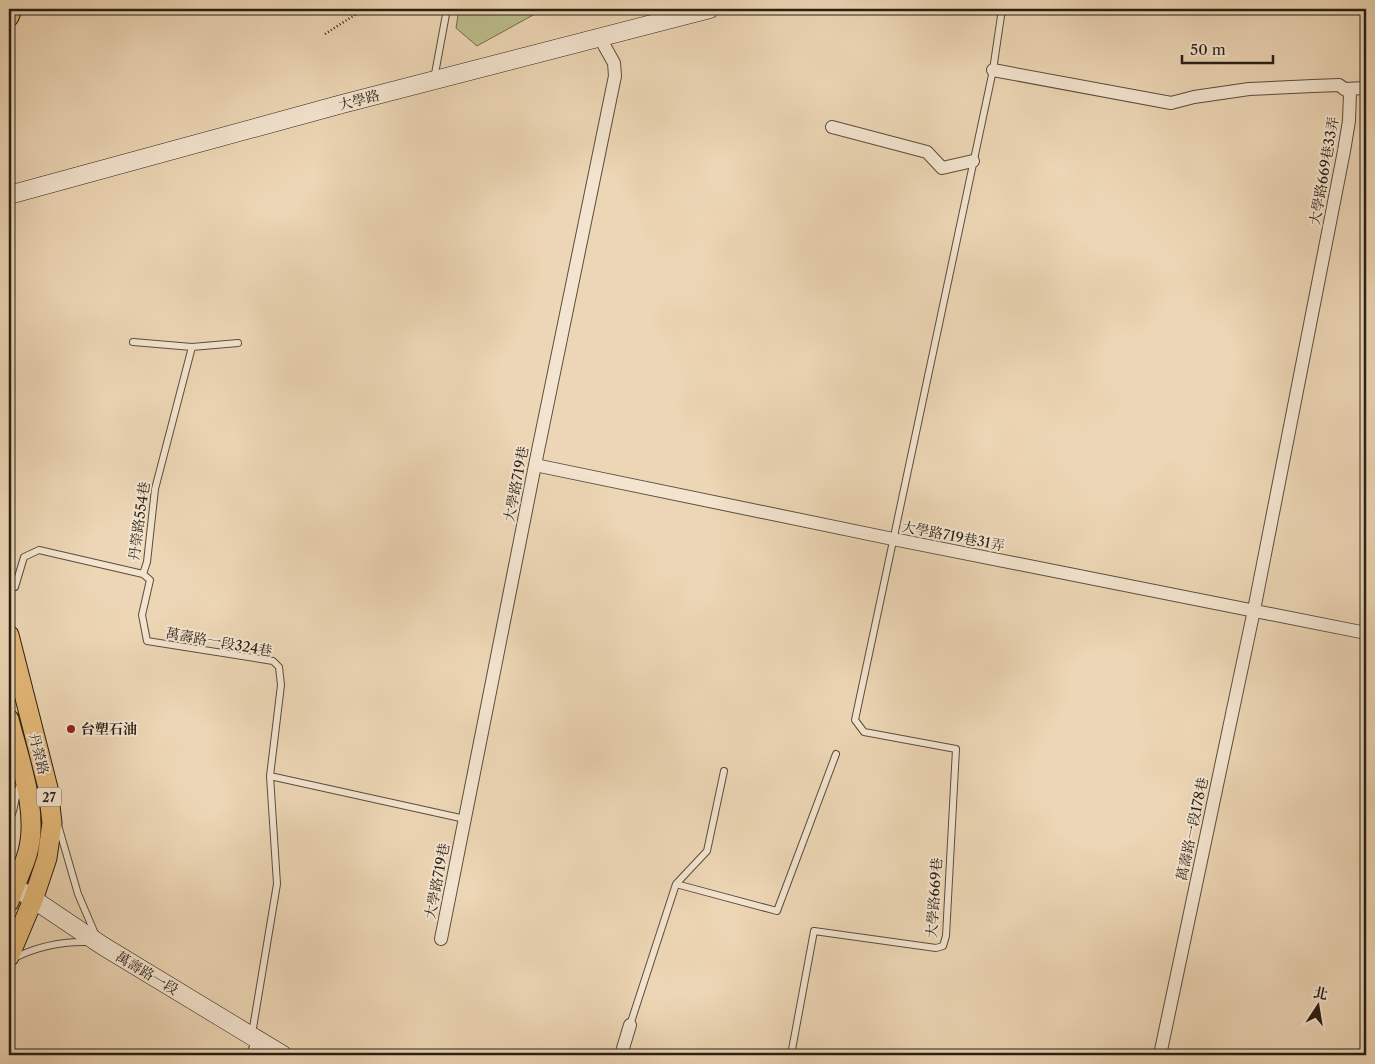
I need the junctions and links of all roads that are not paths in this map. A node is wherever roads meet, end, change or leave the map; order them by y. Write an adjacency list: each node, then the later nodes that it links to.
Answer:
1 (12, 9): 5 (main road)
2 (447, 9): 8 (lane)
3 (710, 9): 6 (main road, 大學路)
4 (1002, 9): 7 (lane)
5 (9, 17)
6 (600, 38): 8 (main road, 大學路); 17 (street, 大學路719巷)
7 (993, 70): 10 (street); 12 (lane)
8 (433, 81): 13 (main road, 大學路)
9 (1366, 88): 10 (street)
10 (1344, 89): 21 (street, 大學路669巷33弄)
11 (832, 127): 12 (street)
12 (973, 161): 18 (lane)
13 (9, 196)
14 (133, 342): 16 (lane)
15 (238, 344): 16 (lane)
16 (192, 347): 19 (lane, 丹榮路554巷)
17 (535, 465): 18 (street, 大學路719巷31弄); 32 (street, 大學路719巷)
18 (893, 539): 21 (street, 大學路719巷31弄); 44 (lane, 大學路669巷)
19 (143, 574): 20 (lane, 丹榮路554巷); 29 (lane, 萬壽路一段324巷)
20 (9, 587)
21 (1254, 610): 22 (street, 大學路719巷31弄); 45 (street, 萬壽路一段178巷)
22 (1366, 633)
23 (9, 635): 25 (main road, 丹榮路 / 27)
24 (9, 719): 26 (main road, 丹榮路 / 27)
25 (34, 733): 26 (main road); 31 (main road, 丹榮路 / 27)
26 (13, 737): 30 (main road, 丹榮路 / 27)
27 (836, 754): 34 (lane)
28 (724, 771): 34 (lane)
29 (270, 776): 32 (lane); 41 (lane, 萬壽路一段324巷)
30 (23, 777): 33 (lane); 35 (main road, 丹榮路 / 27)
31 (48, 788): 36 (main road, 丹榮路 / 27); 38 (lane)
32 (465, 819): 37 (street, 大學路719巷)
33 (9, 822)
34 (676, 884): 40 (lane)
35 (11, 890): 36 (main road, 萬壽路一段)
36 (33, 900): 38 (main road, 萬壽路一段); 39 (main road, 丹榮路 / 27)
37 (441, 939)
38 (99, 943): 39 (lane); 41 (main road, 萬壽路一段)
39 (9, 958)
40 (630, 1025): 43 (street)
41 (255, 1044): 42 (main road, 萬壽路一段)
42 (282, 1055)
43 (621, 1055)
44 (791, 1055)
45 (1160, 1055)

